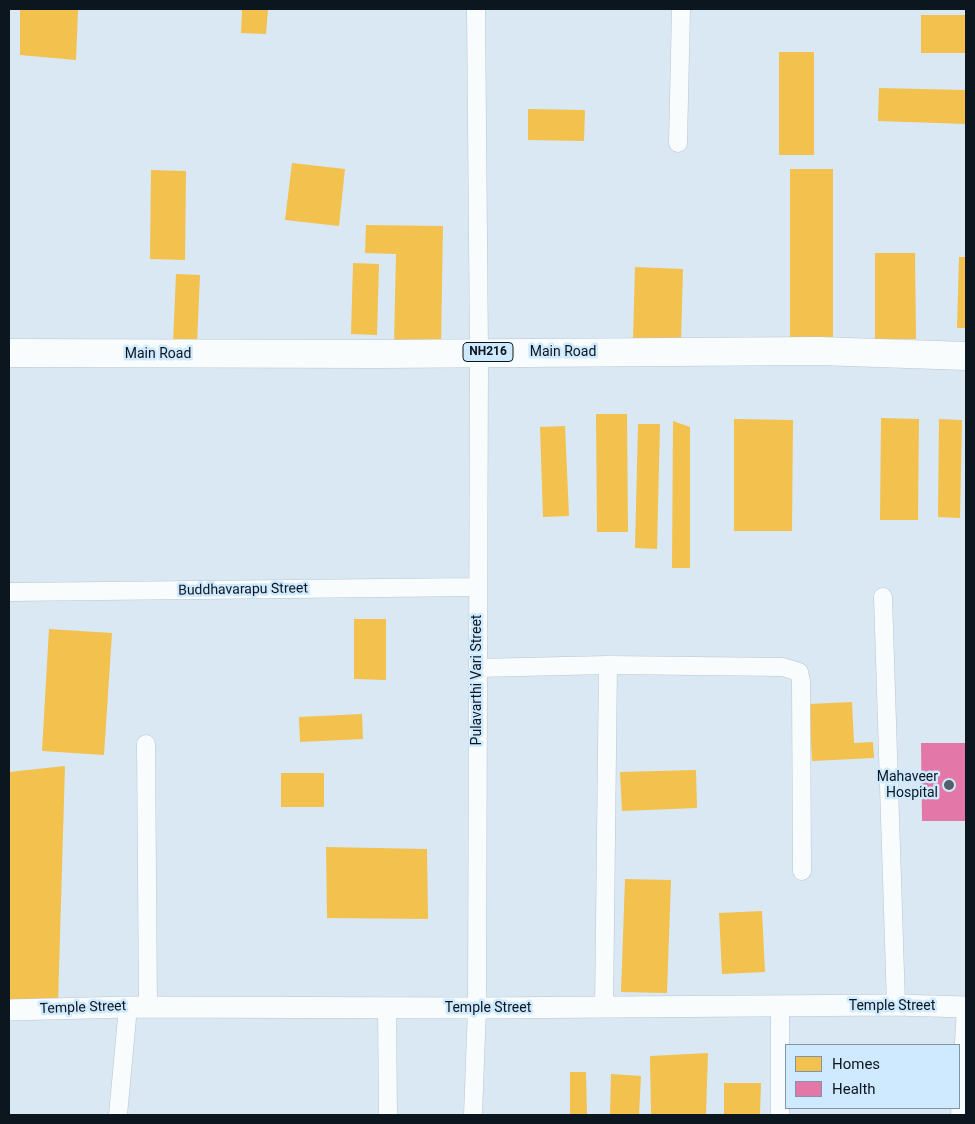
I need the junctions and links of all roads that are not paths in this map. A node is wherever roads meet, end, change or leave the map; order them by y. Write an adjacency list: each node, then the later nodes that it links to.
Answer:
1 (476, 9): 4 (street, Pulavarthi Vari Street)
2 (681, 9): 3 (street)
3 (678, 143)
4 (479, 352): 5 (highway, Main Road / NH216); 6 (highway, Main Road / NH216); 7 (street, Pulavarthi Vari Street)
5 (9, 353)
6 (966, 356)
7 (477, 587): 8 (street, Buddhavarapu Street); 11 (street, Pulavarthi Vari Street)
8 (9, 592)
9 (883, 597): 14 (street)
10 (608, 665): 11 (street); 13 (street); 20 (street)
11 (478, 668): 19 (street, Pulavarthi Vari Street)
12 (146, 744): 15 (street)
13 (802, 871)
14 (896, 1005): 16 (street, Temple Street); 17 (street, Temple Street)
15 (138, 1007): 18 (street, Temple Street); 21 (street, Temple Street); 22 (street)
16 (780, 1007): 20 (street, Temple Street); 25 (street)
17 (966, 1007): 26 (street)
18 (387, 1008): 19 (street, Temple Street); 23 (street)
19 (477, 1008): 20 (street, Temple Street); 24 (street, Pulavarthi Vari Street)
20 (604, 1008)
21 (9, 1010)
22 (118, 1115)
23 (388, 1115)
24 (473, 1115)
25 (780, 1115)
26 (960, 1115)

